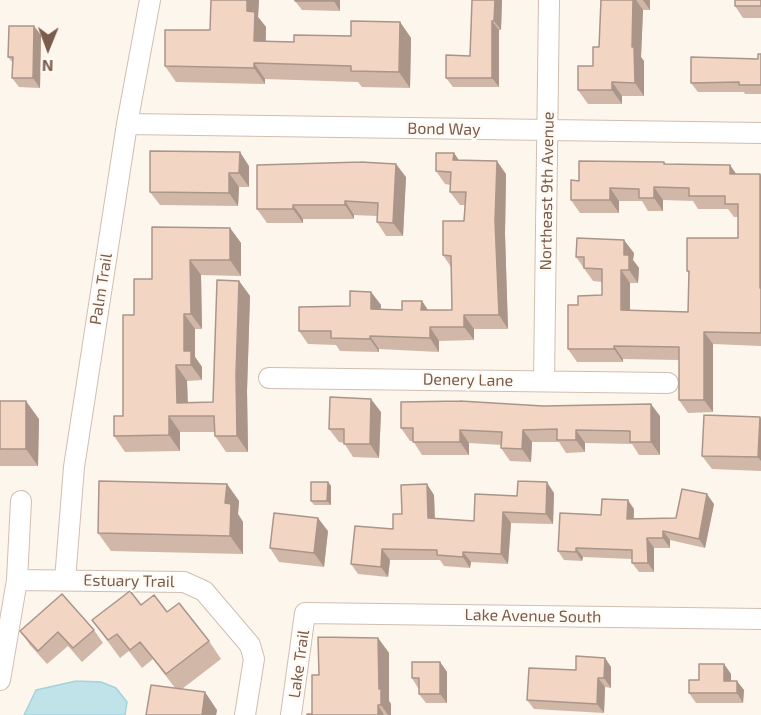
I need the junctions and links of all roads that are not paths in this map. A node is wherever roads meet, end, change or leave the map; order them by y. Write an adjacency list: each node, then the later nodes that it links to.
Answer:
1 (150, 0): 3 (street, Palm Trail)
2 (549, 0): 4 (street, Northeast 9th Avenue)
3 (127, 124): 4 (street, Bond Way); 11 (street, Palm Trail)
4 (547, 130): 5 (street, Bond Way); 7 (street, Northeast 9th Avenue)
5 (761, 133)
6 (269, 378): 7 (street, Denery Lane)
7 (544, 381): 8 (street, Denery Lane)
8 (668, 384)
9 (21, 501): 10 (street)
10 (17, 580): 11 (street, Estuary Trail); 14 (street)
11 (65, 580): 15 (street, Estuary Trail)
12 (305, 613): 13 (street, Lake Avenue South); 16 (street, Lake Trail)
13 (761, 619)
14 (0, 680)
15 (245, 715)
16 (291, 715)

